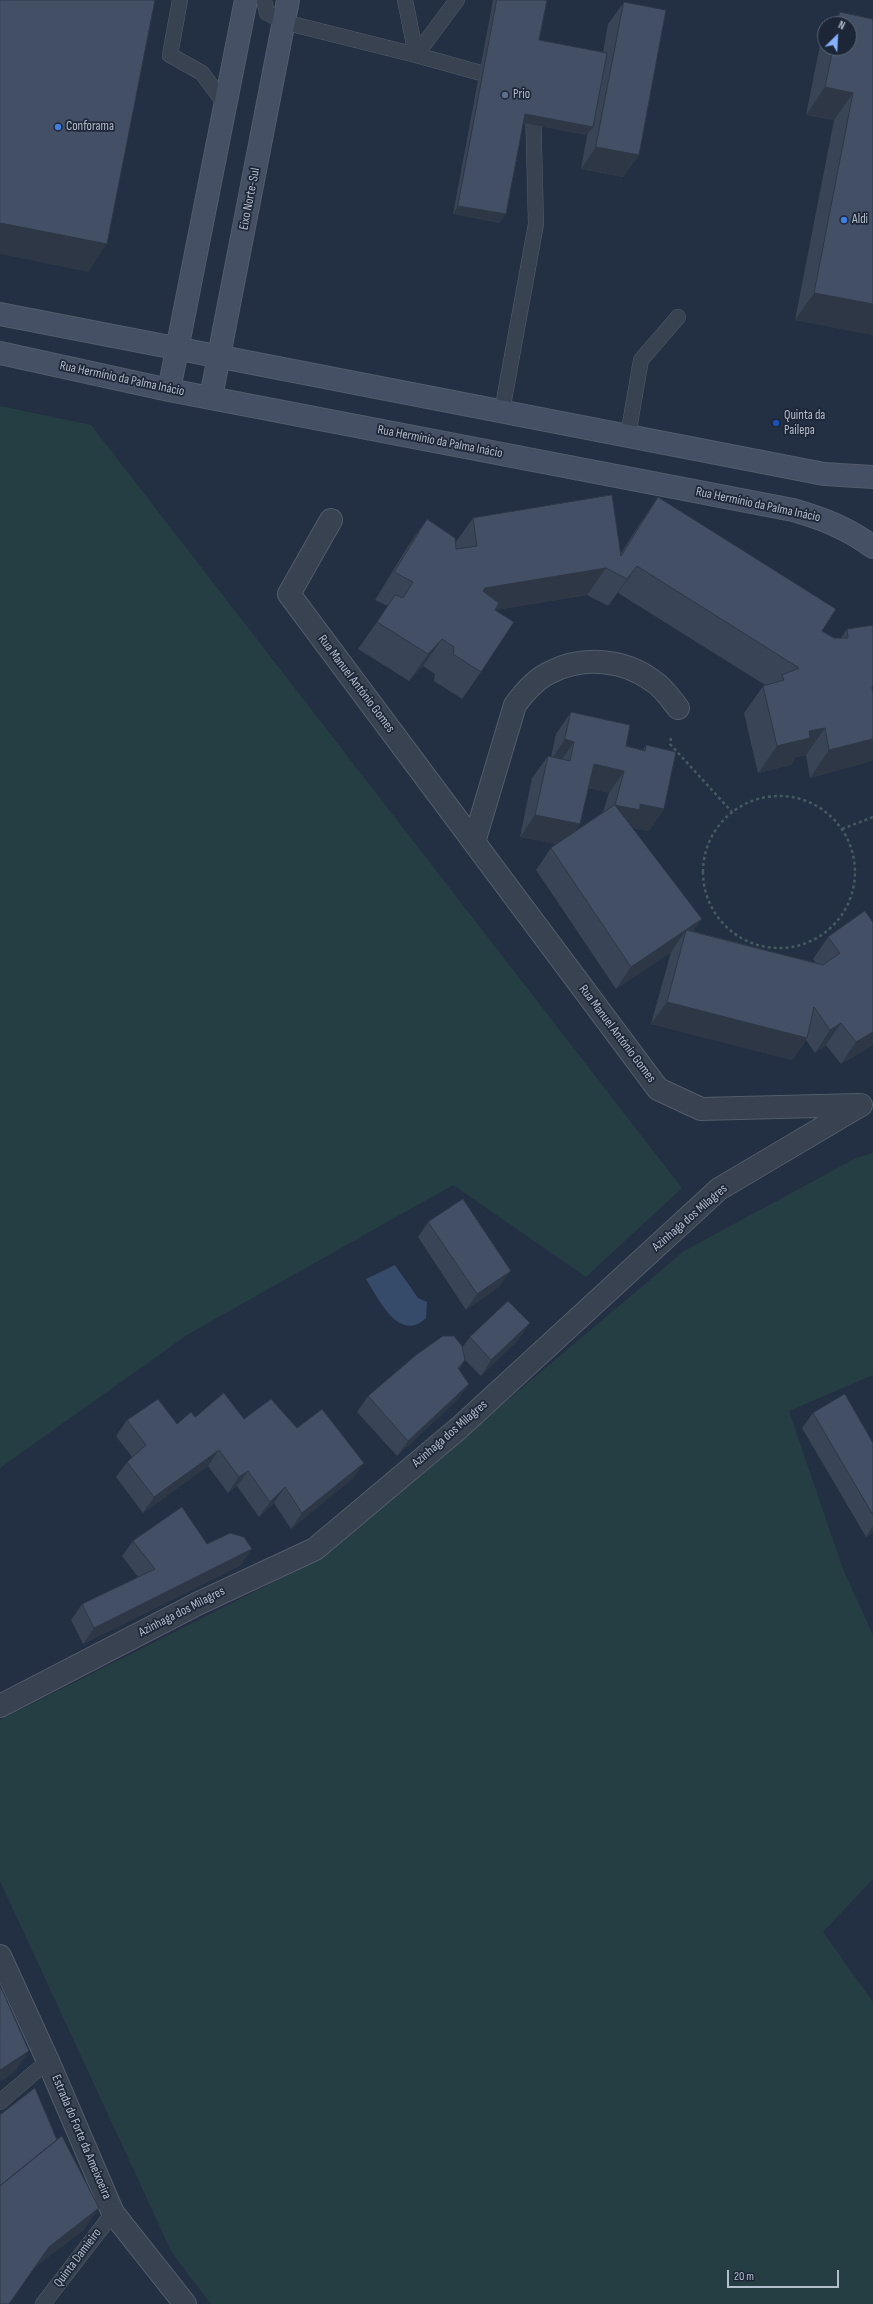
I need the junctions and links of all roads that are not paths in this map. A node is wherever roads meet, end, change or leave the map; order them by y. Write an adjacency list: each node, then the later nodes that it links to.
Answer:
1 (180, 0): 11 (lane)
2 (246, 0): 11 (main road)
3 (264, 0): 7 (lane)
4 (288, 0): 7 (main road, Eixo Norte-Sul)
5 (405, 0): 8 (lane)
6 (457, 0): 8 (lane)
7 (284, 22): 8 (lane); 16 (main road, Eixo Norte-Sul)
8 (416, 55): 9 (lane)
9 (510, 82)
10 (532, 88): 19 (lane)
11 (225, 104): 14 (main road)
12 (0, 314): 14 (main road)
13 (678, 317): 20 (lane)
14 (178, 348): 16 (main road); 17 (main road)
15 (0, 353): 17 (main road, Rua Hermínio da Palma Inácio)
16 (219, 356): 18 (main road, Eixo Norte-Sul); 19 (main road)
17 (169, 390): 18 (main road, Rua Hermínio da Palma Inácio)
18 (211, 397): 23 (main road, Rua Hermínio da Palma Inácio)
19 (502, 411): 20 (main road)
20 (628, 435): 21 (main road)
21 (873, 477)
22 (330, 520): 25 (street, Rua Manuel António Gomes)
23 (873, 547)
24 (678, 708): 25 (street)
25 (474, 842): 26 (street, Rua Manuel António Gomes)
26 (867, 1104): 27 (street, Azinhaga dos Milagres)
27 (0, 1706)
28 (0, 1956): 29 (street, Estrada do Forte da Ameixoeira)
29 (48, 2061): 30 (lane); 31 (street, Estrada do Forte da Ameixoeira)
30 (0, 2102)
31 (113, 2213): 32 (lane, Quinta Damieiro); 33 (street, Estrada do Forte da Ameixoeira)
32 (43, 2304)
33 (185, 2304)

